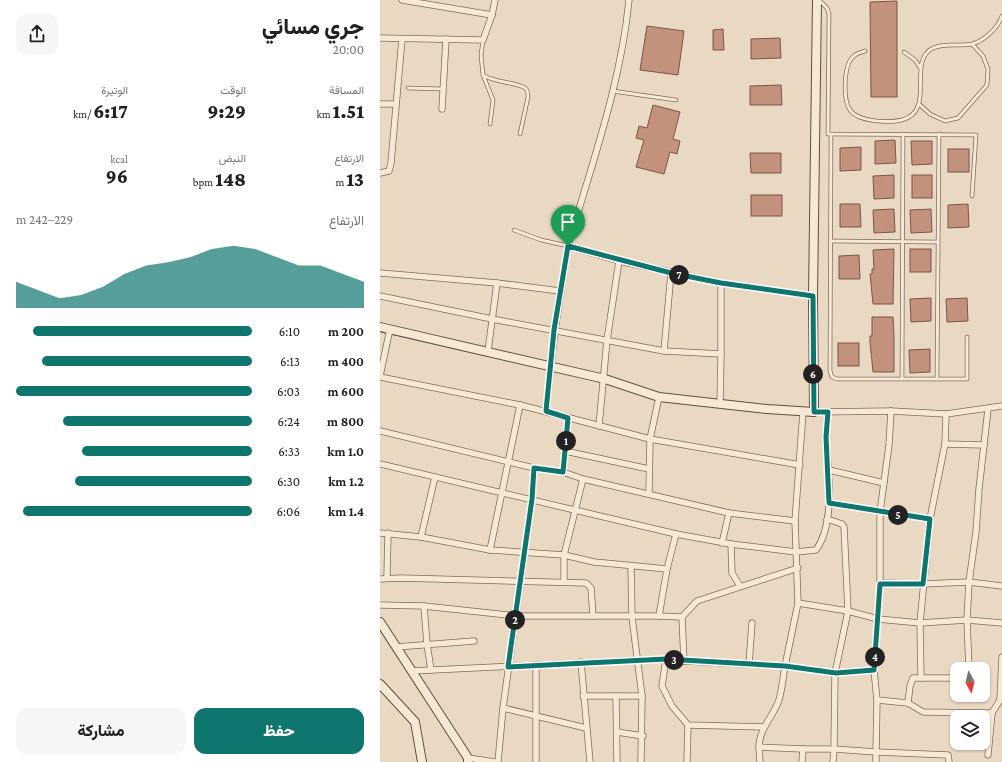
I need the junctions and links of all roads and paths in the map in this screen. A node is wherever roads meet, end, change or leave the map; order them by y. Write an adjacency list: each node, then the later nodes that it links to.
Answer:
1 (402, 0): 5 (street)
2 (495, 0): 5 (street)
3 (629, 0): 18 (street)
4 (818, 0): 26 (lane); 43 (street)
5 (492, 14): 10 (street)
6 (1002, 16): 11 (lane)
7 (380, 38): 8 (street)
8 (402, 39): 9 (street); 21 (street)
9 (446, 39): 10 (street); 17 (street)
10 (483, 40): 15 (lane)
11 (972, 44): 14 (lane); 22 (lane)
12 (865, 51): 22 (lane)
13 (904, 52): 14 (lane)
14 (921, 69): 22 (lane)
15 (483, 75): 24 (lane); 25 (lane)
16 (408, 88): 17 (lane)
17 (443, 89): 23 (street)
18 (612, 91): 19 (lane); 35 (street)
19 (676, 100)
20 (380, 104): 21 (street)
21 (395, 104): 29 (street)
22 (920, 105)
23 (442, 109)
24 (490, 124)
25 (520, 134)
26 (831, 134): 27 (lane); 32 (lane)
27 (903, 134): 28 (lane); 33 (lane)
28 (939, 134): 30 (lane); 34 (lane)
29 (380, 173)
30 (972, 196)
31 (514, 230): 35 (lane)
32 (831, 241): 33 (lane); 56 (lane)
33 (902, 241): 34 (lane); 56 (lane)
34 (938, 242): 57 (lane)
35 (568, 246): 36 (street); 41 (street)
36 (619, 261): 38 (street); 49 (street)
37 (380, 273): 39 (street)
38 (671, 273): 40 (street); 51 (street)
39 (498, 283): 41 (street); 44 (street)
40 (721, 283): 43 (street); 52 (street)
41 (560, 291): 47 (street)
42 (380, 296): 44 (street)
43 (813, 296): 66 (street)
44 (492, 319): 47 (street); 50 (street)
45 (380, 327): 46 (street)
46 (390, 329): 50 (street); 54 (street)
47 (554, 330): 49 (street); 53 (street)
48 (967, 337): 57 (lane)
49 (607, 340): 51 (street); 55 (street)
50 (488, 351): 53 (street)
51 (664, 351): 52 (street)
52 (721, 354): 59 (street)
53 (550, 366): 55 (street); 63 (street)
54 (380, 377): 60 (street)
55 (604, 379): 58 (street); 70 (street)
56 (902, 379): 57 (lane)
57 (937, 379)
58 (659, 397): 59 (street); 72 (street)
59 (720, 404): 65 (street)
60 (520, 405): 63 (street); 76 (street)
61 (1002, 406): 62 (street)
62 (988, 410): 68 (street); 74 (street)
63 (546, 411): 69 (street)
64 (891, 411): 67 (street); 68 (street); 85 (street)
65 (803, 412): 66 (street); 78 (street)
66 (814, 412): 67 (street)
67 (828, 412): 81 (street)
68 (946, 414): 73 (street)
69 (568, 418): 70 (street); 75 (street)
70 (599, 426): 72 (street)
71 (380, 431): 76 (street)
72 (650, 439): 78 (street); 80 (street)
73 (945, 444): 74 (street); 94 (street)
74 (984, 445): 113 (street)
75 (564, 451): 80 (street); 82 (street)
76 (509, 461): 79 (street); 86 (street)
77 (380, 464): 83 (street)
78 (800, 465): 95 (street)
79 (534, 468): 82 (street); 88 (street)
80 (649, 468): 87 (street)
81 (829, 470): 85 (street); 89 (street)
82 (563, 472): 84 (street)
83 (435, 477): 86 (street); 99 (street)
84 (583, 479): 87 (street); 90 (street)
85 (884, 483): 91 (street)
86 (502, 493): 88 (street); 102 (street)
87 (649, 494): 92 (street)
88 (532, 499): 90 (street); 104 (street)
89 (829, 503): 91 (street); 93 (street)
90 (575, 510): 98 (street); 105 (street)
91 (880, 512): 94 (street); 114 (street)
92 (729, 513): 95 (street); 100 (street)
93 (827, 519): 103 (street); 121 (street)
94 (930, 519): 115 (street)
95 (795, 522): 103 (street)
96 (380, 533): 97 (street)
97 (388, 534): 99 (street); 109 (street)
98 (676, 534): 100 (street); 108 (street)
99 (421, 537): 102 (street)
100 (722, 543): 101 (street)
101 (731, 544): 103 (street); 116 (street)
102 (490, 550): 104 (street)
103 (796, 552): 107 (street)
104 (524, 554): 105 (street); 111 (street)
105 (564, 556): 106 (street); 112 (street)
106 (631, 566): 108 (street); 125 (street)
107 (798, 568): 116 (street); 118 (street)
108 (667, 569): 124 (street)
109 (387, 578): 110 (street); 111 (street)
110 (380, 579)
111 (520, 582): 112 (street); 122 (street)
112 (564, 582): 123 (street)
113 (969, 582): 115 (street); 117 (street); 128 (street)
114 (880, 584): 115 (street); 127 (street)
115 (923, 584): 132 (street)
116 (740, 586): 126 (street)
117 (1002, 586)
118 (798, 603): 121 (street); 144 (street)
119 (380, 605): 120 (street)
120 (424, 606): 122 (street); 134 (street)
121 (848, 611): 127 (street); 149 (street)
122 (516, 616): 123 (street); 145 (street)
123 (594, 616): 125 (street)
124 (659, 616): 125 (street); 126 (street)
125 (632, 617): 138 (street)
126 (682, 617): 139 (street)
127 (878, 619): 132 (street); 147 (street)
128 (967, 620): 130 (street); 132 (street); 141 (street)
129 (380, 622): 135 (street)
130 (1002, 622)
131 (752, 623): 142 (street)
132 (920, 623): 150 (street)
133 (474, 641): 134 (street)
134 (427, 644): 135 (street); 146 (street)
135 (396, 647): 148 (street)
136 (1002, 657): 157 (street)
137 (666, 659): 138 (street); 139 (street); 162 (street)
138 (636, 660): 140 (street); 155 (street)
139 (684, 661): 142 (street)
140 (581, 662): 143 (street); 153 (street)
141 (969, 662)
142 (749, 664): 144 (street)
143 (536, 665): 145 (street); 161 (street)
144 (785, 666): 149 (street); 163 (street)
145 (508, 667): 146 (street); 159 (street)
146 (431, 670): 148 (street)
147 (874, 670): 149 (street); 156 (street)
148 (411, 671): 172 (street)
149 (836, 673): 169 (street)
150 (920, 678): 151 (street); 158 (street)
151 (950, 678)
152 (380, 684): 173 (street)
153 (583, 696): 154 (street); 164 (street)
154 (616, 696): 155 (street); 165 (street)
155 (642, 696): 166 (street)
156 (877, 700): 158 (street); 170 (street)
157 (1001, 700): 160 (street)
158 (908, 703): 160 (street)
159 (503, 708): 161 (street); 175 (street)
160 (992, 713): 171 (street)
161 (536, 716): 164 (street); 176 (street)
162 (688, 725): 163 (street); 180 (street)
163 (764, 727): 167 (street)
164 (586, 728): 177 (street)
165 (617, 732): 166 (street); 178 (street)
166 (643, 736): 179 (street)
167 (759, 747): 168 (street); 181 (street)
168 (803, 749): 169 (street); 182 (street)
169 (834, 749): 170 (street); 183 (street)
170 (876, 752): 184 (street); 185 (street)
171 (988, 755)
172 (468, 760): 174 (street)
173 (422, 762)
174 (495, 762)
175 (498, 762)
176 (536, 762)
177 (590, 762)
178 (617, 762)
179 (641, 762)
180 (687, 762)
181 (760, 762)
182 (802, 762)
183 (833, 762)
184 (876, 762)
185 (950, 762)

